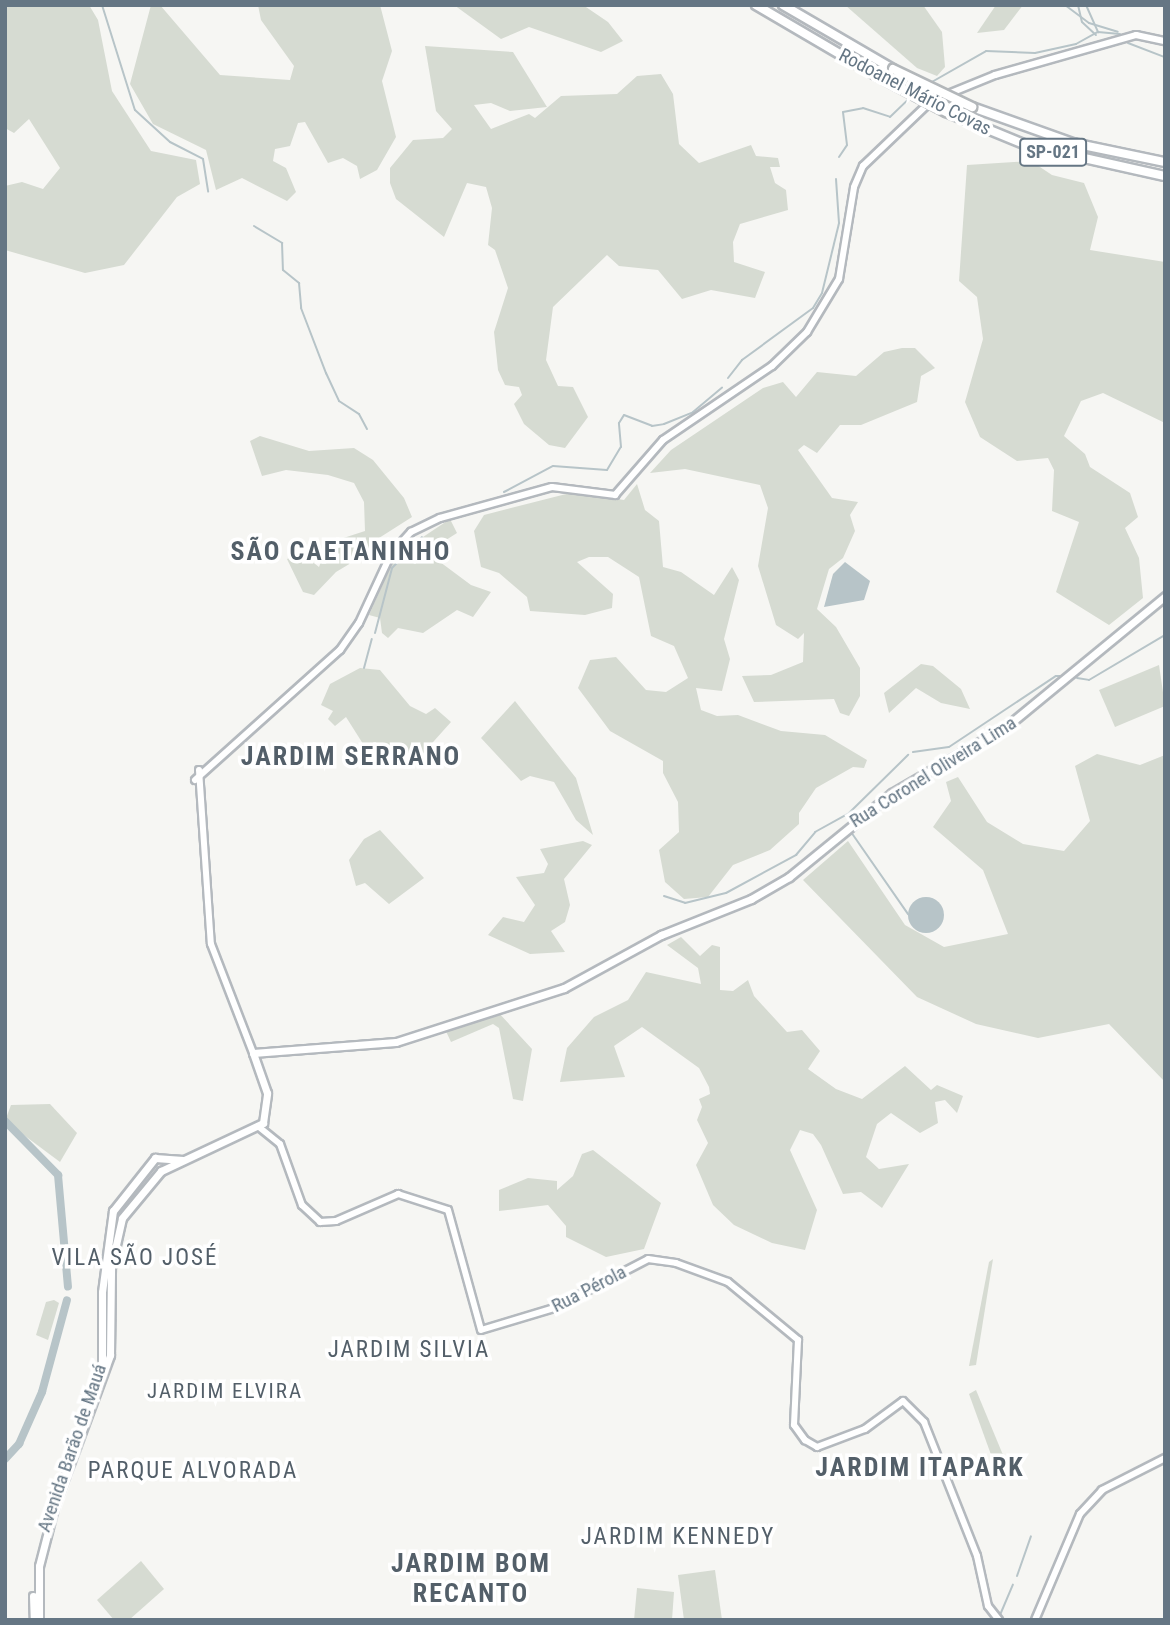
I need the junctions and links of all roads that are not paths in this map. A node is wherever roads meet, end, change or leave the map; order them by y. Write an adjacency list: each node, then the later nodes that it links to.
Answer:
1 (756, 5): 6 (highway, Rodoanel Mário Covas / SP-021, bridge)
2 (783, 5): 4 (highway, Rodoanel Mário Covas / SP-021, bridge)
3 (1165, 41): 7 (main road)
4 (1165, 162)
5 (850, 171): 7 (main road)
6 (1165, 176)
7 (856, 181): 9 (main road)
8 (1165, 596): 9 (main road, Rua Coronel Oliveira Lima)
9 (253, 1053): 10 (main road)
10 (259, 1127): 11 (main road); 17 (main road, Rua Pérola)
11 (183, 1160): 12 (main road, Avenida Barão de Mauá); 13 (main road, Avenida Barão de Mauá)
12 (143, 1172): 13 (main road); 14 (main road, Avenida Barão de Mauá)
13 (152, 1181): 14 (main road, Avenida Barão de Mauá)
14 (106, 1330): 16 (main road, Avenida Barão de Mauá)
15 (1165, 1458): 18 (main road)
16 (36, 1620)
17 (999, 1620)
18 (1035, 1620)

